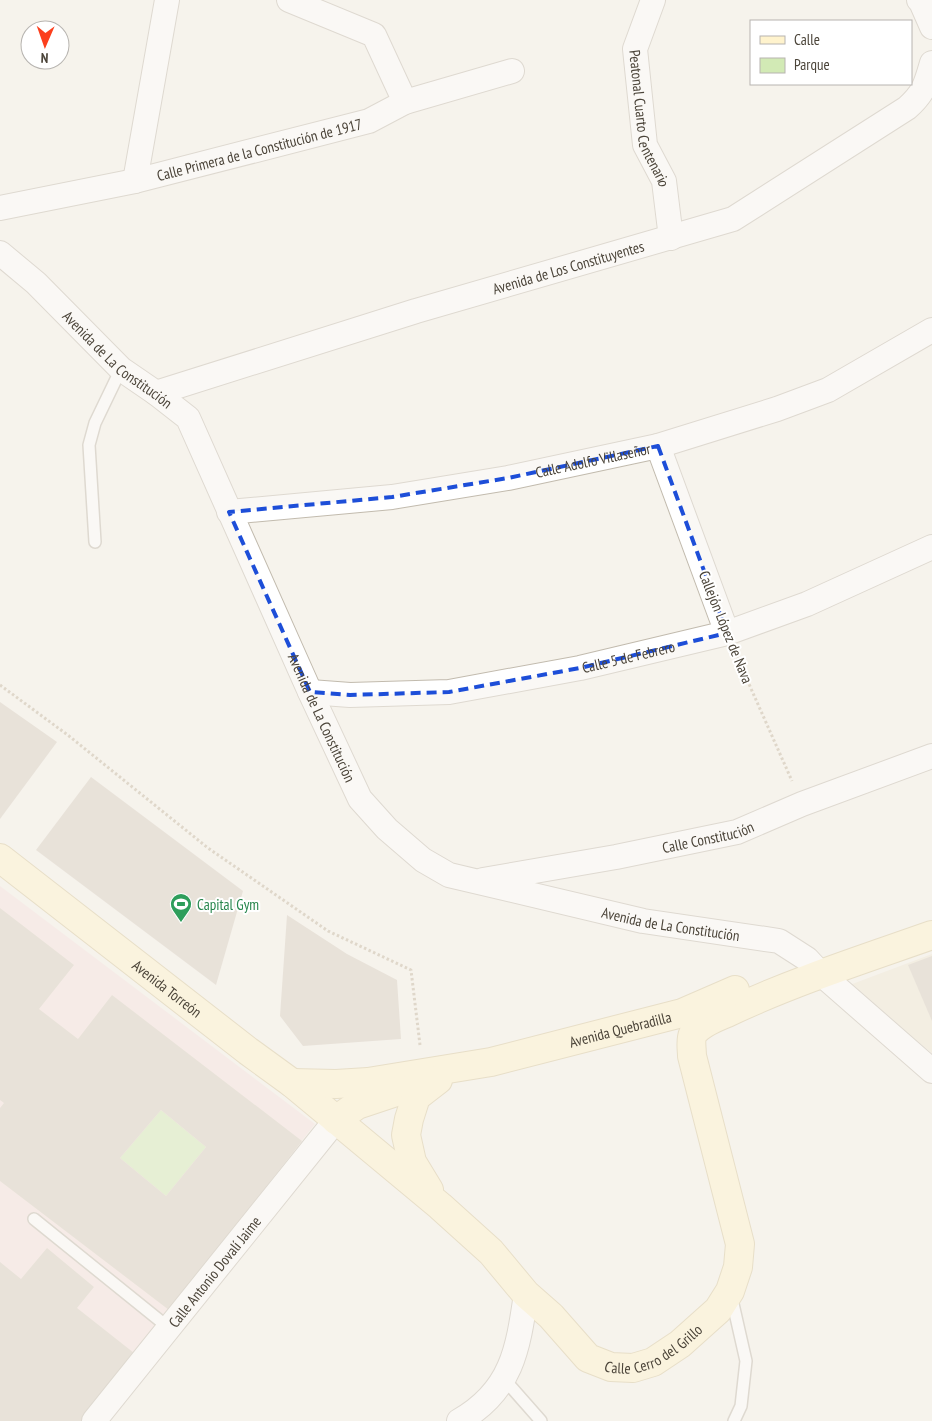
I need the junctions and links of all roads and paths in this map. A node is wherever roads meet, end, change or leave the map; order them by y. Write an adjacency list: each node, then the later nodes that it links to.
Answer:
1 (167, 0): 9 (street)
2 (289, 0): 8 (street)
3 (653, 0): 11 (street, Peatonal Cuarto Centenario)
4 (919, 0): 5 (street)
5 (932, 27)
6 (932, 63): 11 (street, Avenida de Los Constituyentes)
7 (512, 71): 8 (street, Calle Primera de la Constitución de 1917)
8 (405, 102): 9 (street, Calle Primera de la Constitución de 1917)
9 (135, 181): 10 (street, Calle Primera de la Constitución de 1917)
10 (0, 208)
11 (671, 238): 15 (street, Avenida de Los Constituyentes)
12 (0, 253): 14 (street, Avenida de La Constitución)
13 (932, 330): 16 (street, Calle Adolfo Villaseñor)
14 (121, 370): 15 (street, Avenida de La Constitución); 18 (lane)
15 (156, 393): 17 (street, Avenida de La Constitución)
16 (658, 446): 17 (street, Calle Adolfo Villaseñor); 20 (street, Callejón López de Nava)
17 (229, 512): 22 (street, Avenida de La Constitución)
18 (95, 542)
19 (932, 547): 20 (street, Calle 5 de Febrero)
20 (727, 633): 22 (street, Calle 5 de Febrero); 24 (path, Callejón López de Nava)
21 (0, 685): 32 (path)
22 (310, 692): 26 (street, Avenida de La Constitución)
23 (932, 756): 24 (street, Calle Constitución)
24 (802, 804): 26 (street, Calle Constitución)
25 (0, 858): 33 (street, Avenida Torreón)
26 (473, 881): 29 (street, Avenida de La Constitución)
27 (932, 915): 29 (street, Avenida Quebradilla)
28 (932, 935): 29 (street, Avenida Quebradilla)
29 (814, 966): 30 (street, Avenida Quebradilla); 31 (street); 32 (street, Avenida Quebradilla)
30 (715, 1019): 37 (street, Calle Cerro del Grillo)
31 (932, 1071)
32 (431, 1076): 33 (street, Avenida Quebradilla); 34 (street); 35 (street)
33 (292, 1083): 34 (street, Avenida Torreón)
34 (336, 1120): 35 (street, Calle Cerro del Grillo); 39 (street, Calle Antonio Dovalí Jaime)
35 (440, 1206): 38 (street, Calle Cerro del Grillo)
36 (34, 1219): 39 (lane)
37 (730, 1291): 38 (street, Calle Cerro del Grillo); 44 (lane)
38 (526, 1294): 40 (street)
39 (169, 1328): 41 (street, Calle Antonio Dovalí Jaime)
40 (504, 1379): 42 (street); 43 (lane)
41 (94, 1421)
42 (459, 1421)
43 (541, 1421)
44 (734, 1421)

